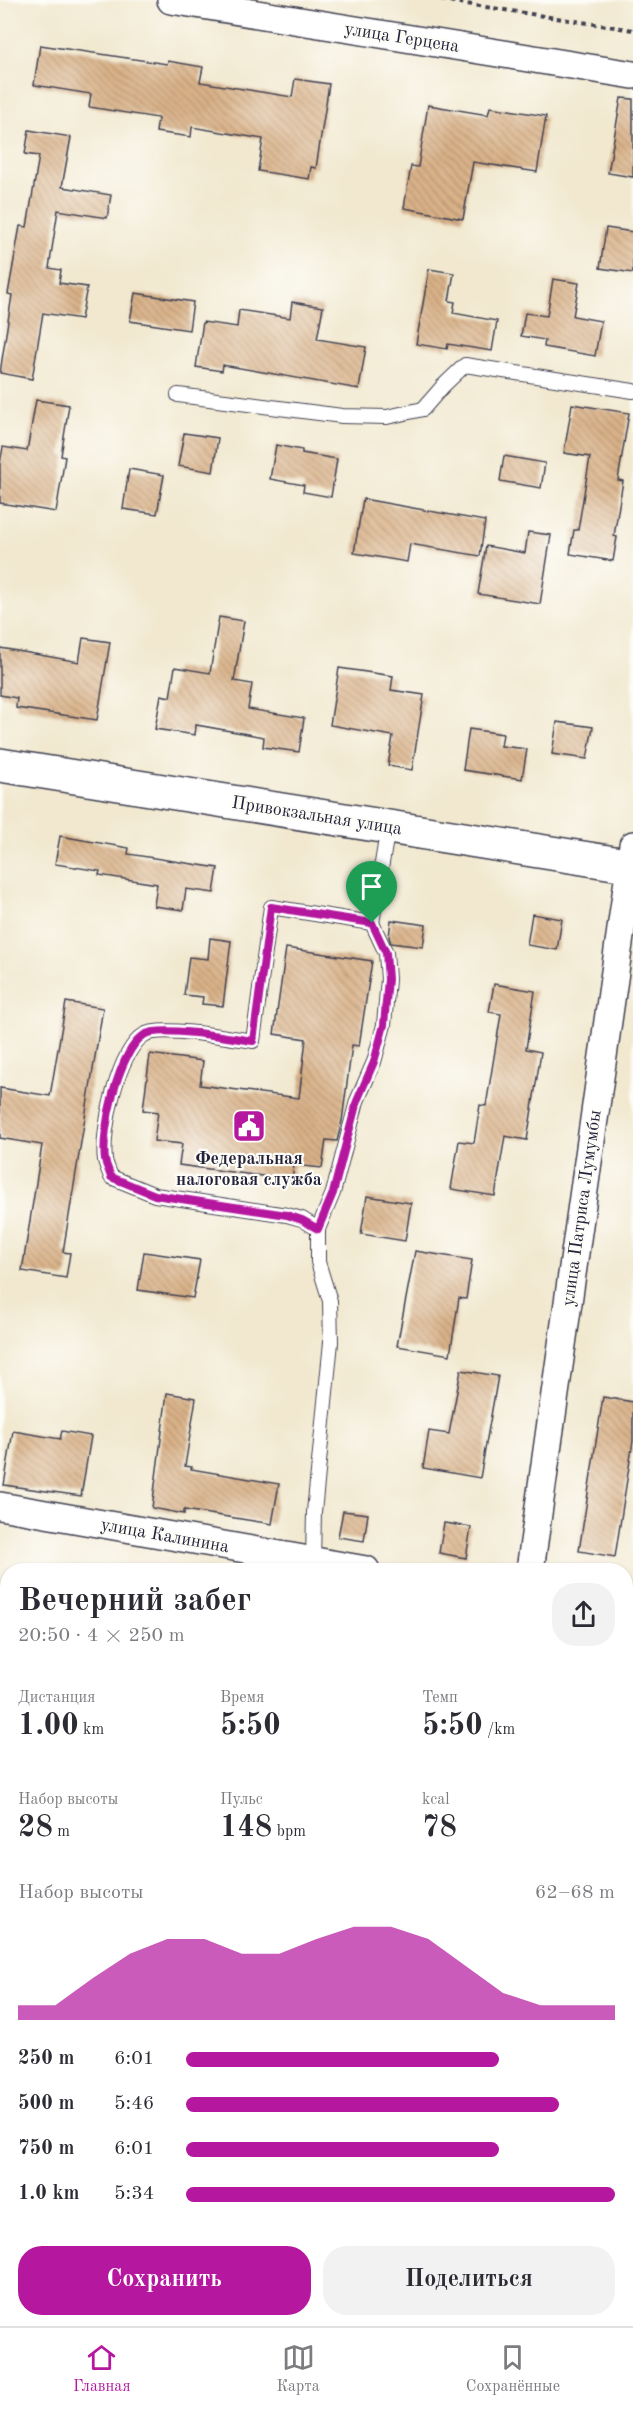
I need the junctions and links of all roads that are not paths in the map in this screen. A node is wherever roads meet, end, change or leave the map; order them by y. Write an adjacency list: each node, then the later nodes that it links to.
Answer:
1 (171, 0): 2 (street, улица Герцена)
2 (633, 75)
3 (633, 391): 4 (lane)
4 (177, 395)
5 (0, 765): 6 (street, Привокзальная улица)
6 (388, 827): 7 (street, Привокзальная улица); 8 (lane)
7 (632, 859): 13 (street, улица Патриса Лумумбы)
8 (372, 923): 9 (lane); 9 (lane)
9 (318, 1229): 11 (lane)
10 (0, 1506): 11 (street, улица Калинина)
11 (313, 1561): 12 (street, улица Калинина)
12 (325, 1563)
13 (531, 1563)

